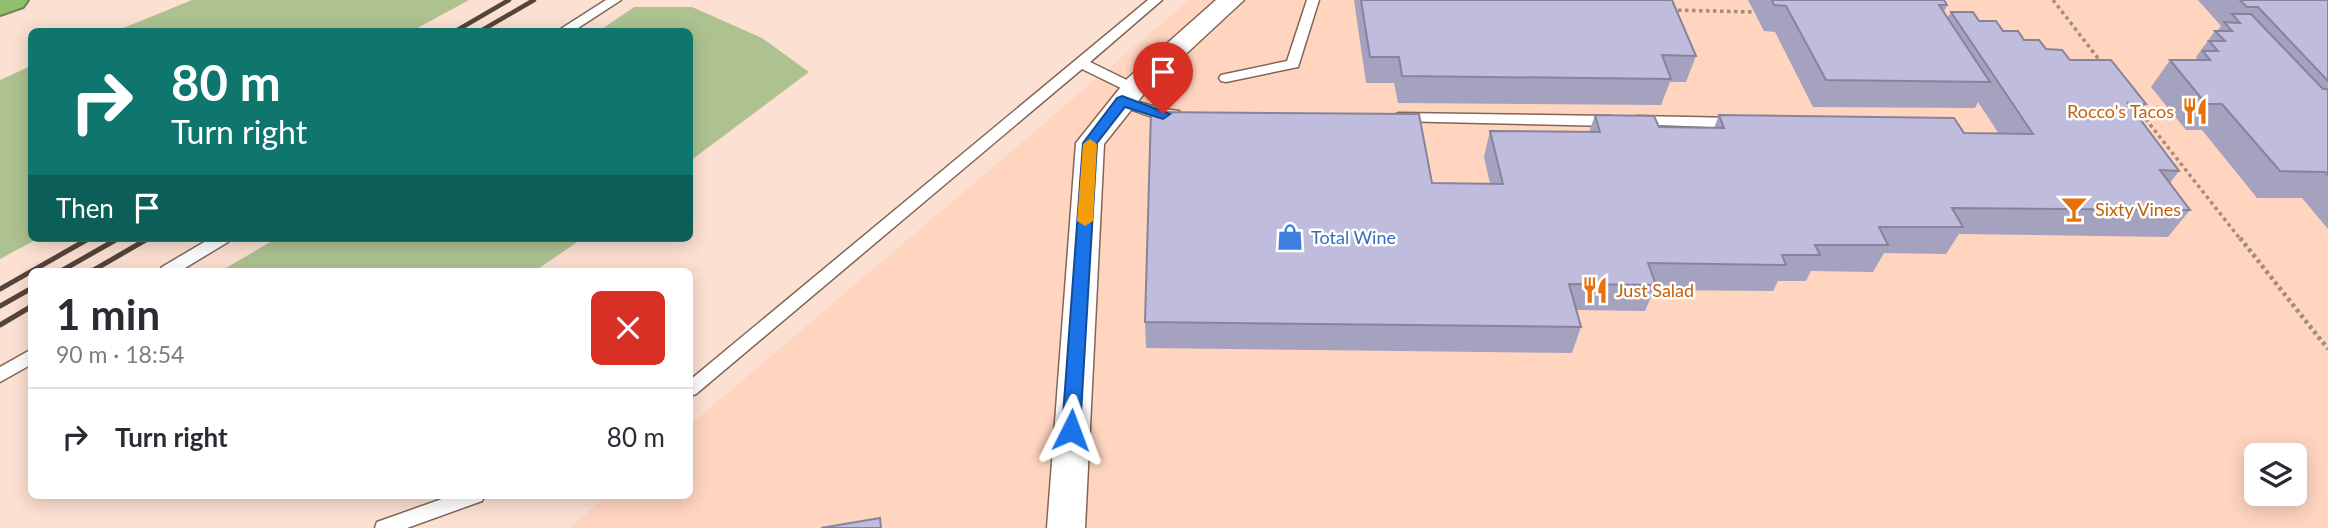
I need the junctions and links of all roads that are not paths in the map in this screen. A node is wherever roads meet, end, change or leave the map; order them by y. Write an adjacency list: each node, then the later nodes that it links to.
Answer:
1 (12, 0): 6 (highway)
2 (615, 0): 7 (lane)
3 (1156, 0): 8 (lane)
4 (1231, 0): 10 (street)
5 (1312, 0): 9 (lane)
6 (0, 5)
7 (569, 28)
8 (1080, 63): 10 (lane); 18 (lane)
9 (1226, 78)
10 (1128, 95): 11 (lane); 21 (street)
11 (1190, 114)
12 (1384, 117): 13 (lane)
13 (1758, 123)
14 (216, 242): 15 (lane)
15 (173, 268)
16 (28, 357): 17 (lane)
17 (0, 374)
18 (693, 386)
19 (465, 499): 20 (lane)
20 (384, 528)
21 (1066, 528)

